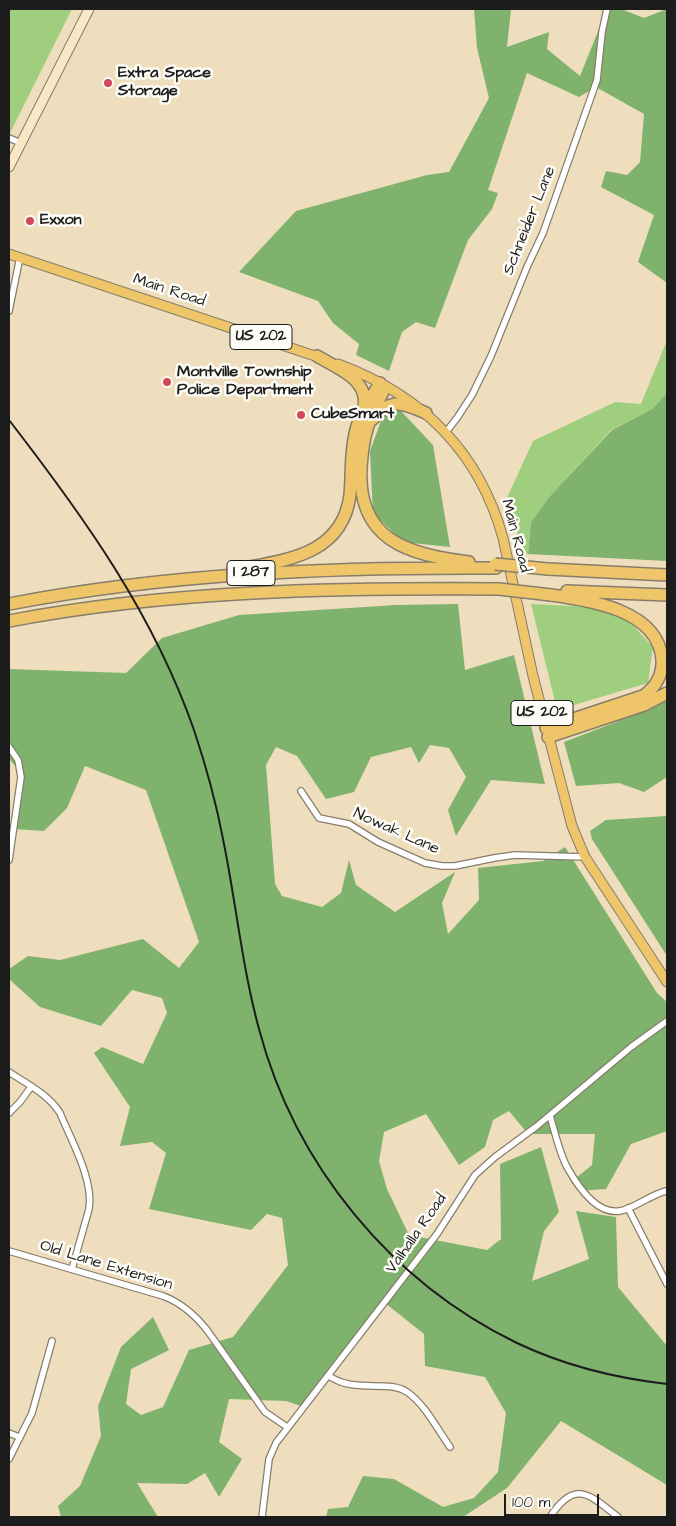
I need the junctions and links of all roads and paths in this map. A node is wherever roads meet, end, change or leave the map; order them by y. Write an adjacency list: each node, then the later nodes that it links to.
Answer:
1 (89, 9): 4 (main road)
2 (607, 9): 14 (street, Schneider Lane)
3 (9, 138): 4 (street)
4 (21, 143): 5 (main road)
5 (9, 167)
6 (9, 254): 7 (main road, Main Road / US 202)
7 (20, 257): 8 (street); 9 (main road, Main Road / US 202)
8 (9, 311)
9 (317, 356): 10 (main road, Main Road / US 202); 11 (highway)
10 (383, 384): 11 (highway); 12 (main road, Main Road / US 202); 13 (highway)
11 (363, 412): 17 (highway)
12 (426, 413): 13 (highway); 14 (main road, Main Road / US 202)
13 (365, 431): 15 (highway)
14 (446, 432): 23 (main road, Main Road / US 202)
15 (496, 566): 16 (highway, bridge); 17 (highway, I 287)
16 (667, 575)
17 (162, 581): 20 (highway, I 287)
18 (551, 593): 19 (highway); 21 (highway, I 287, bridge); 23 (highway)
19 (667, 595)
20 (9, 604)
21 (9, 621)
22 (667, 693): 23 (highway)
23 (547, 732): 26 (main road, Main Road / US 202)
24 (9, 747): 27 (street)
25 (301, 790): 26 (street, Nowak Lane)
26 (585, 857): 28 (main road, Main Road / US 202)
27 (9, 860)
28 (667, 982)
29 (667, 1020): 33 (street, Valhalla Road)
30 (9, 1072): 31 (street)
31 (31, 1087): 32 (street); 37 (street)
32 (9, 1113)
33 (550, 1116): 35 (street); 40 (street, Valhalla Road)
34 (666, 1191): 35 (street)
35 (628, 1208): 38 (street)
36 (9, 1251): 37 (street, Old Lane Extension)
37 (72, 1269): 41 (street, Old Lane Extension)
38 (667, 1284)
39 (52, 1341): 43 (street)
40 (329, 1376): 41 (street, Valhalla Road); 44 (street)
41 (287, 1427): 46 (street, Valhalla Road)
42 (9, 1433): 43 (street)
43 (19, 1436): 45 (street)
44 (450, 1447)
45 (9, 1459)
46 (262, 1517)
47 (550, 1517): 48 (street)
48 (618, 1517)

